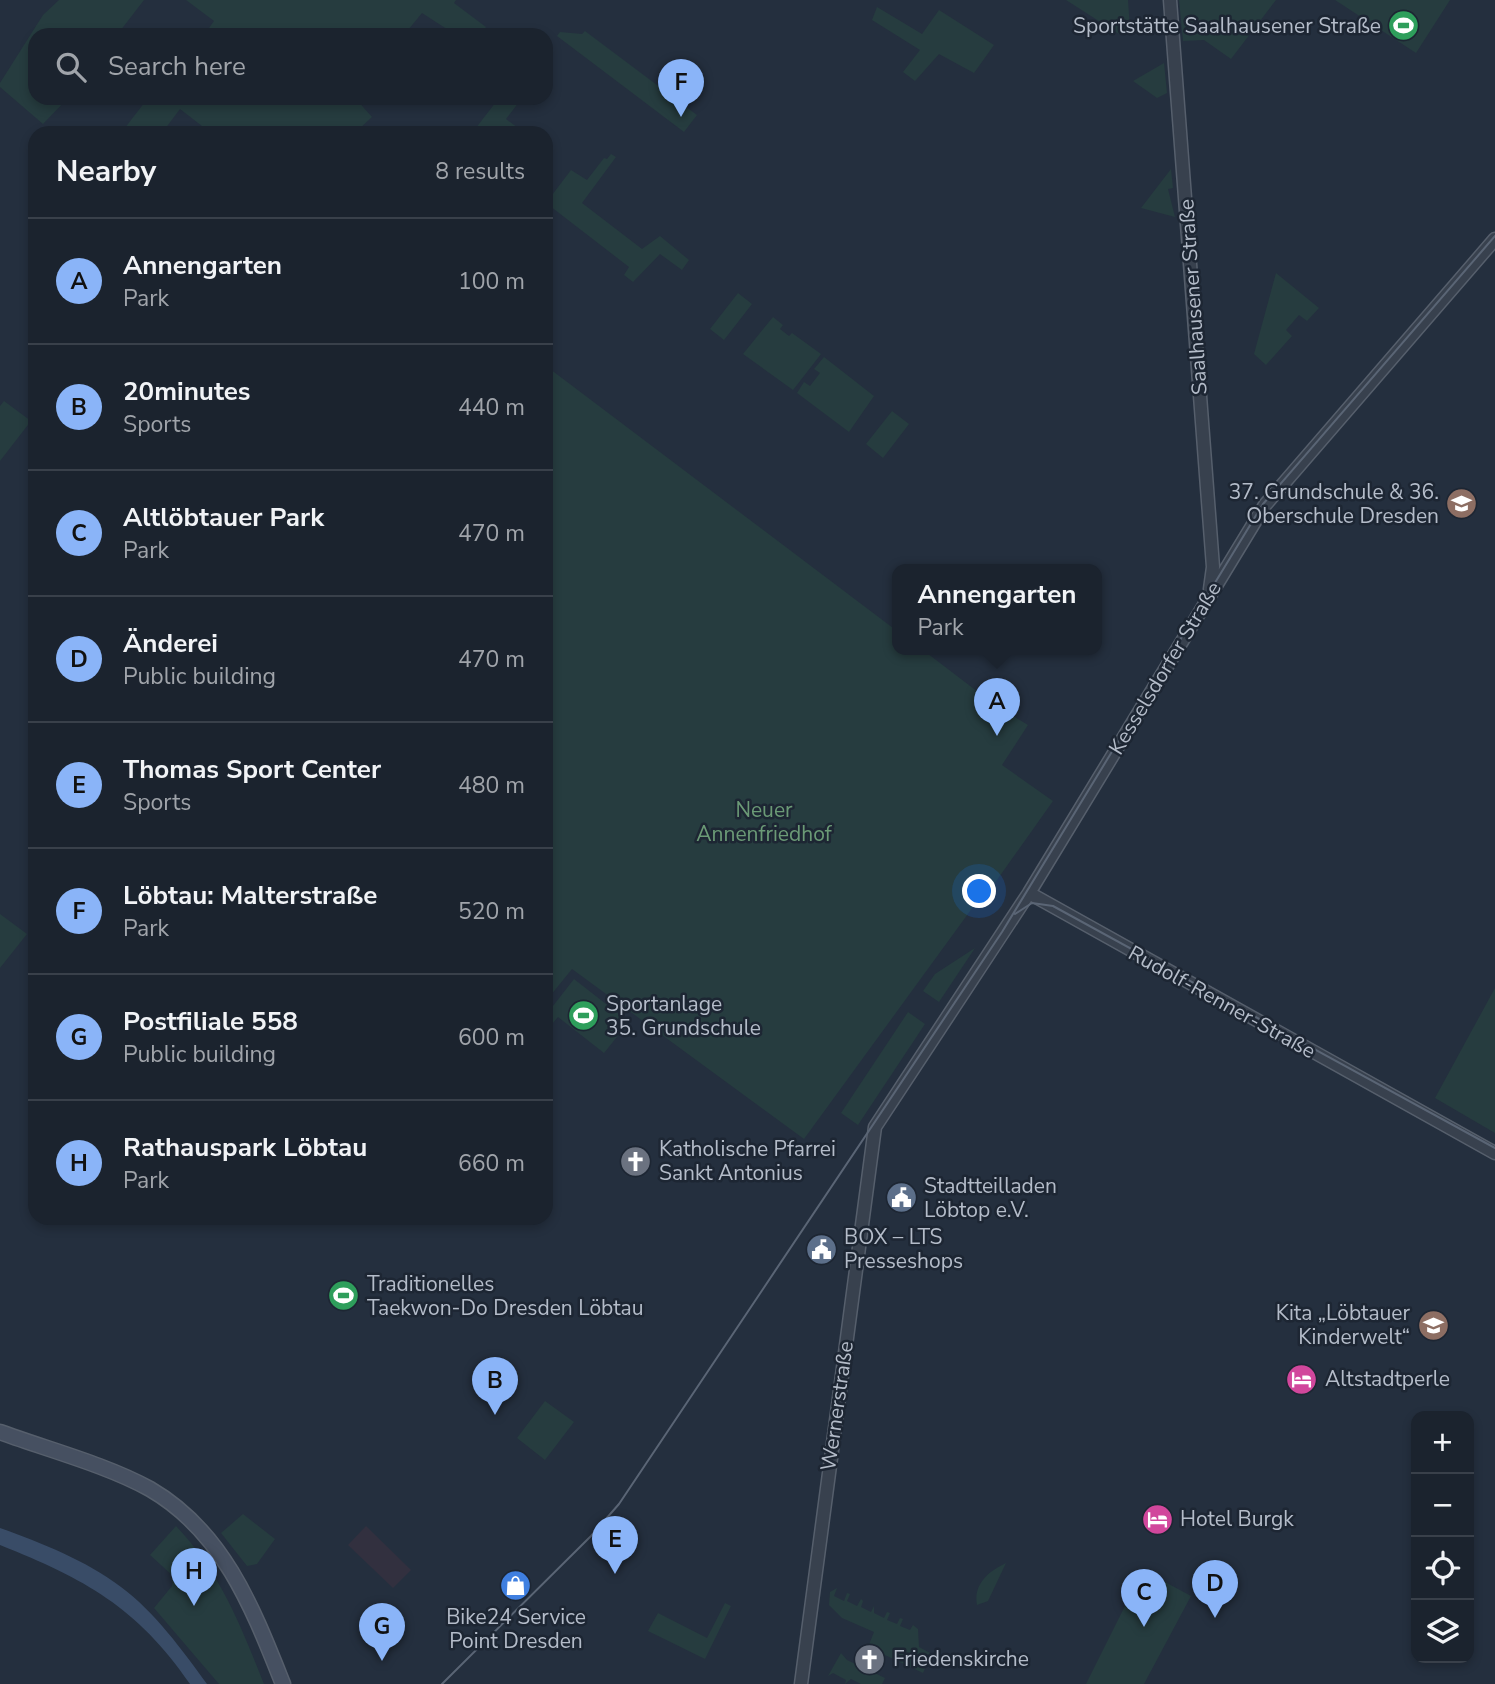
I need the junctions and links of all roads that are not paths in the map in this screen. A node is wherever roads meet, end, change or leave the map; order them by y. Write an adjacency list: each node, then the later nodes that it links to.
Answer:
1 (1170, 0): 3 (street, Saalhausener Straße)
2 (1495, 239): 3 (street, Kesselsdorfer Straße)
3 (1210, 593): 4 (street, Kesselsdorfer Straße)
4 (1029, 893): 5 (street, Kesselsdorfer Straße); 6 (street, Rudolf-Renner-Straße)
5 (875, 1127): 9 (street, Wernerstraße)
6 (1495, 1153)
7 (0, 1432): 8 (main road)
8 (283, 1684)
9 (801, 1684)

